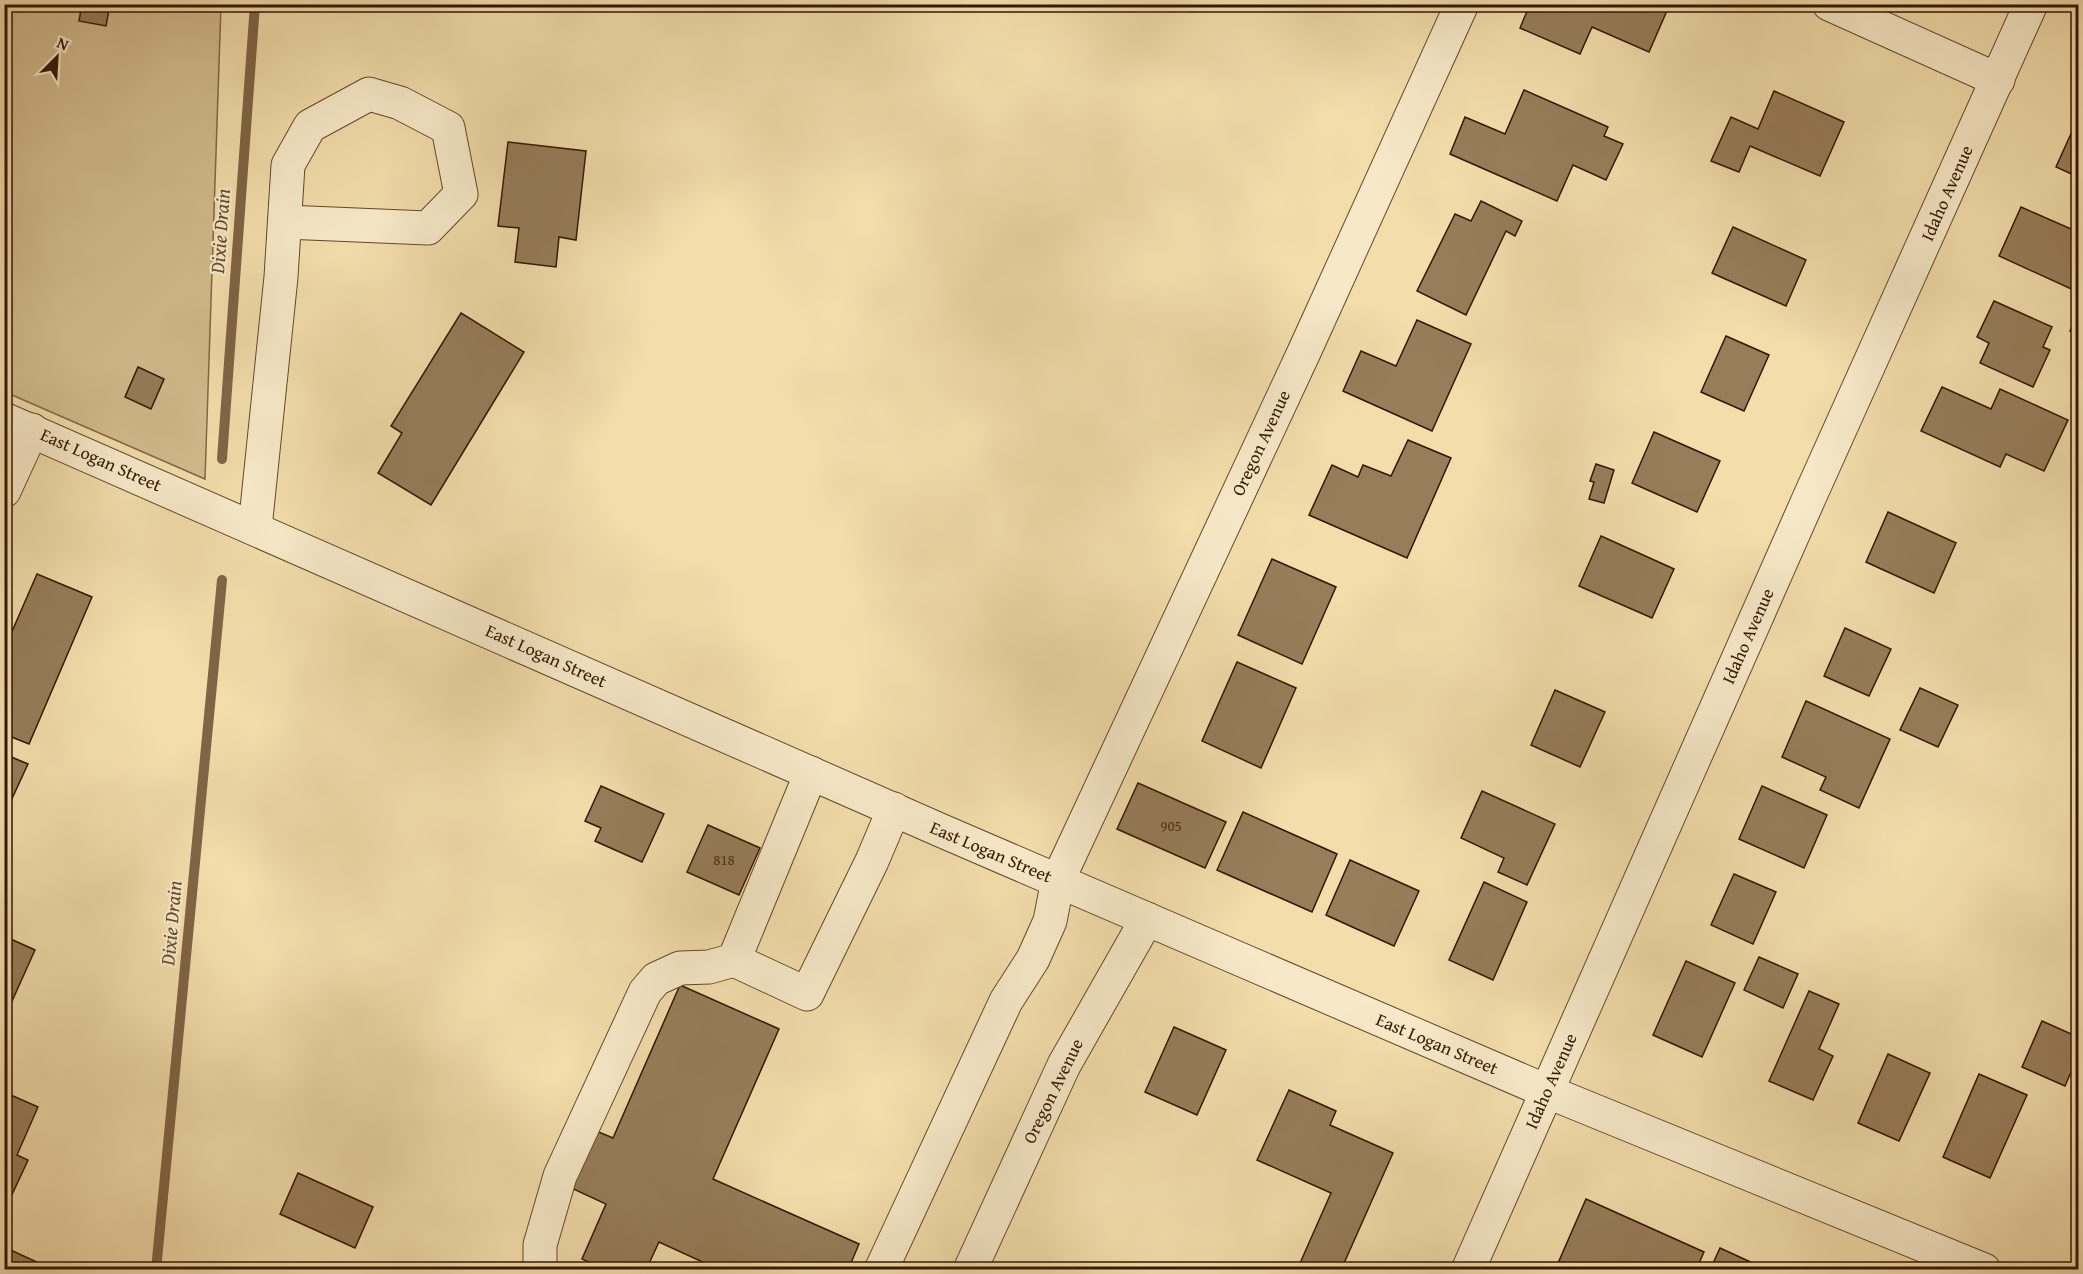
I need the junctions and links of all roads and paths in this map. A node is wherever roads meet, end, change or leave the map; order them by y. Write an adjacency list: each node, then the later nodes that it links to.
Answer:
1 (1462, 4): 11 (street, Oregon Avenue)
2 (1829, 4): 4 (street)
3 (2031, 4): 4 (street, Idaho Avenue)
4 (1998, 80): 14 (street, Idaho Avenue)
5 (285, 222): 5 (street); 8 (street)
6 (18, 424): 7 (street); 8 (street, East Logan Street)
7 (4, 491)
8 (255, 528): 9 (street, East Logan Street)
9 (811, 773): 10 (street, East Logan Street); 13 (street)
10 (894, 810): 11 (street, East Logan Street); 13 (street)
11 (1058, 880): 12 (street, East Logan Street); 16 (street, Oregon Avenue)
12 (1147, 919): 14 (street, East Logan Street); 17 (street, Oregon Avenue)
13 (734, 960): 15 (street)
14 (1546, 1091): 18 (street, Idaho Avenue); 19 (street, East Logan Street)
15 (540, 1269)
16 (881, 1269)
17 (970, 1269)
18 (1468, 1269)
19 (1984, 1269)

